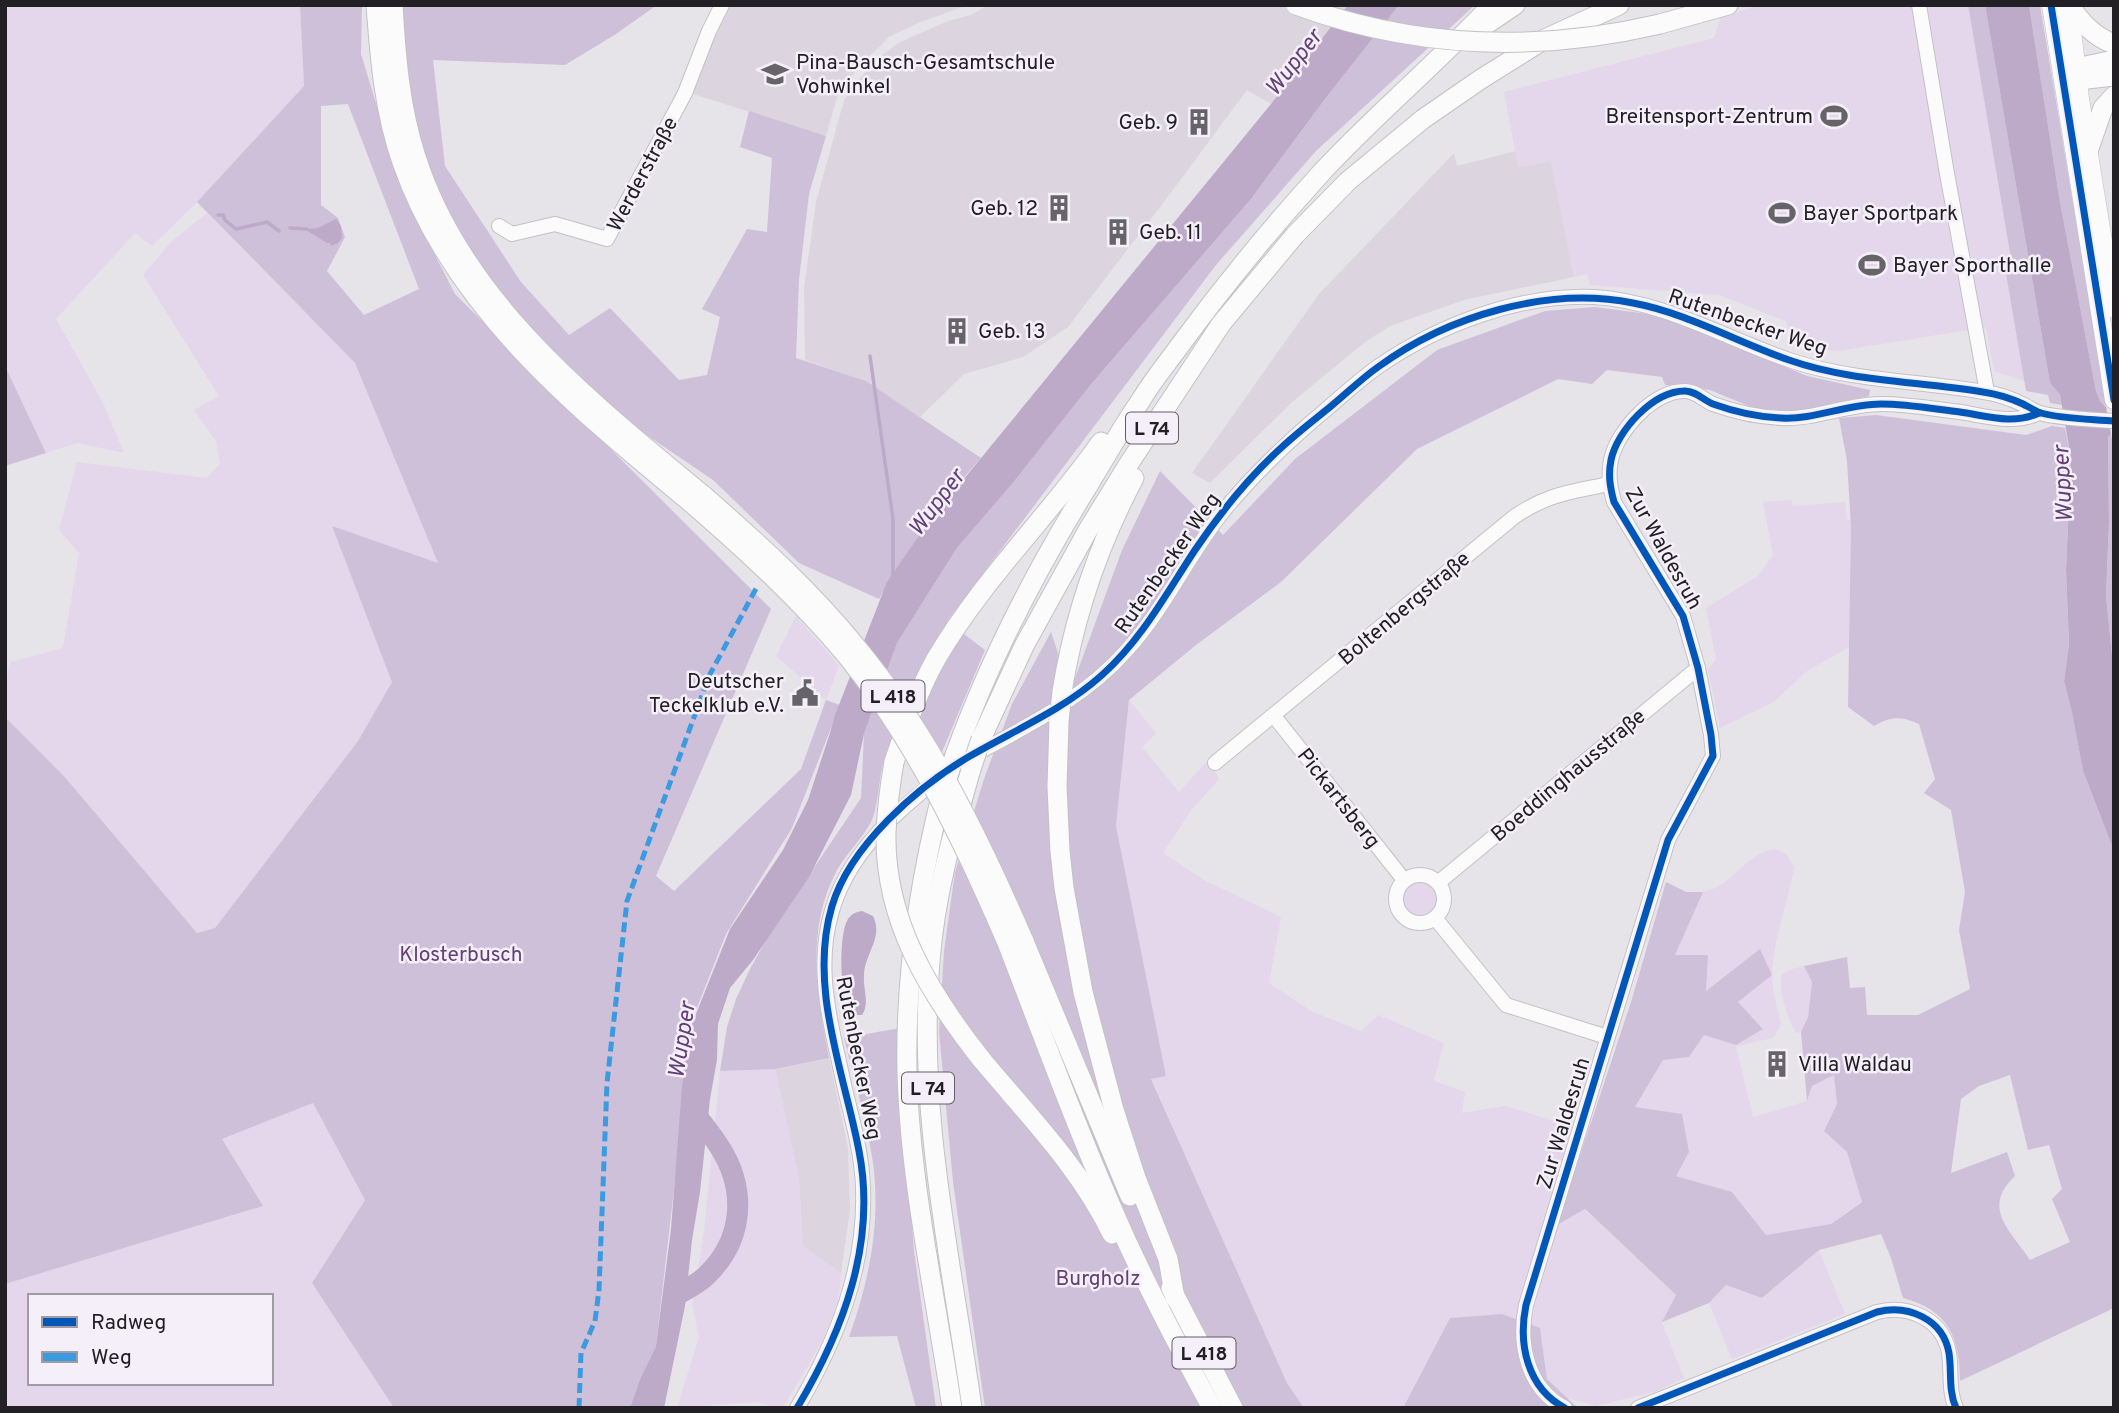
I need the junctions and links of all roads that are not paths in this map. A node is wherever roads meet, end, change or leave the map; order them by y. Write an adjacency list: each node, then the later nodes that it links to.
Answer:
1 (376, 5): 28 (highway, L 418)
2 (722, 5): 20 (street, Werderstraße)
3 (1296, 5): 7 (highway, bridge)
4 (1492, 5): 12 (highway, L 74)
5 (1515, 5): 12 (highway, L 74)
6 (1619, 5): 19 (highway, L 74)
7 (1728, 5)
8 (1919, 5): 22 (street)
9 (2051, 5): 15 (main road)
10 (2069, 5): 13 (highway); 15 (main road)
11 (393, 6): 28 (highway, L 418)
12 (1455, 44): 23 (highway, L 74)
13 (2114, 44)
14 (2114, 60): 15 (highway)
15 (2069, 75): 16 (highway); 18 (main road); 24 (main road)
16 (2114, 76)
17 (2114, 96): 18 (highway)
18 (2088, 151): 21 (main road)
19 (1380, 157): 37 (highway, L 74, bridge); 41 (highway, L 74, bridge)
20 (499, 226)
21 (2114, 309)
22 (1987, 392): 25 (street, Rutenbecker Weg); 39 (street, Rutenbecker Weg)
23 (1141, 398): 38 (highway, L 418, bridge); 40 (highway, L 74, bridge)
24 (2114, 400)
25 (2043, 413): 26 (street, Rutenbecker Weg); 27 (street, Zur Waldesruh)
26 (2112, 421)
27 (1609, 484): 29 (street, Zur Waldesruh); 30 (street, Boltenbergstraße)
28 (700, 501): 35 (highway, L 418, bridge)
29 (1698, 668): 33 (street, Boeddinghausstraße); 36 (street, Zur Waldesruh)
30 (1274, 716): 31 (street, Boltenbergstraße); 32 (street, Pickartsberg)
31 (1214, 763)
32 (1404, 880): 33 (street); 34 (street)
33 (1438, 882): 34 (street)
34 (1435, 918): 36 (street)
35 (1015, 942): 37 (highway, L 418); 38 (highway, L 418)
36 (1607, 1037): 44 (street, Zur Waldesruh)
37 (1175, 1298): 43 (highway, L 418)
38 (1168, 1327): 42 (highway, L 418)
39 (797, 1408)
40 (952, 1408)
41 (972, 1408)
42 (1212, 1408)
43 (1233, 1408)
44 (1565, 1408)
45 (1639, 1408): 46 (street)
46 (1956, 1408)

